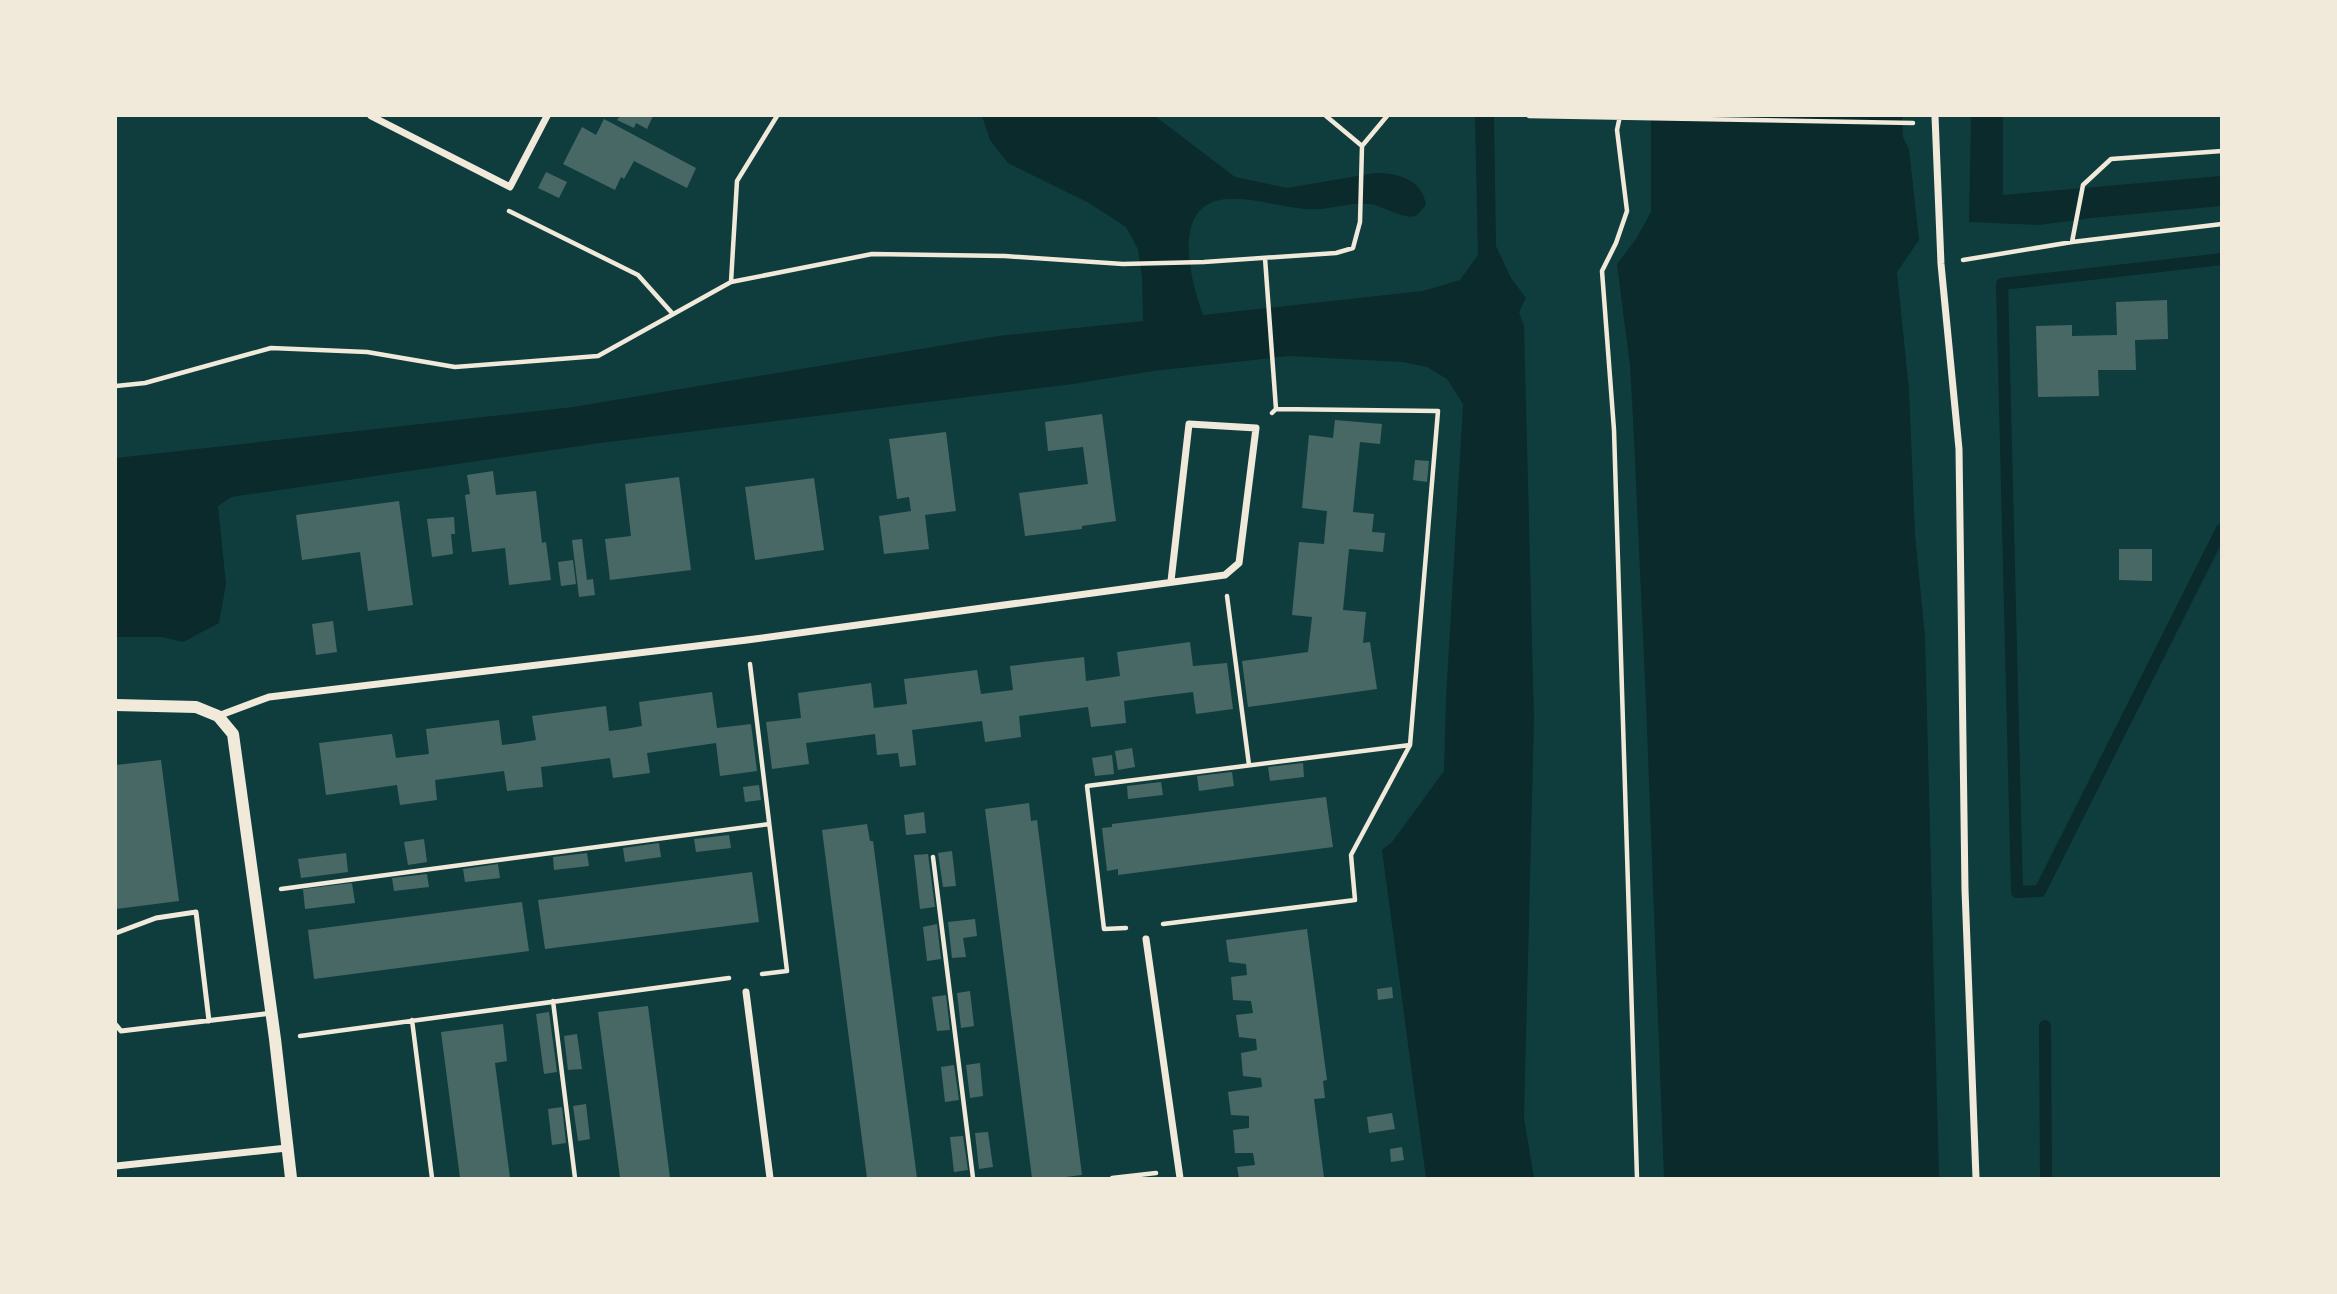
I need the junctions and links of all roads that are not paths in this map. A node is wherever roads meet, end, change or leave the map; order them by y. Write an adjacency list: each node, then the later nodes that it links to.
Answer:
1 (371, 116): 2 (street)
2 (547, 116)
3 (1935, 116): 18 (street)
4 (1171, 581): 4 (street); 6 (street)
5 (116, 705): 6 (street)
6 (218, 716): 10 (street)
7 (116, 933): 11 (lane)
8 (1146, 939): 15 (street)
9 (746, 992): 17 (street)
10 (272, 1013): 11 (lane); 13 (street)
11 (209, 1021): 12 (lane)
12 (116, 1025)
13 (287, 1147): 14 (street); 16 (street)
14 (116, 1166)
15 (1179, 1175)
16 (291, 1178)
17 (769, 1178)
18 (1976, 1178)

